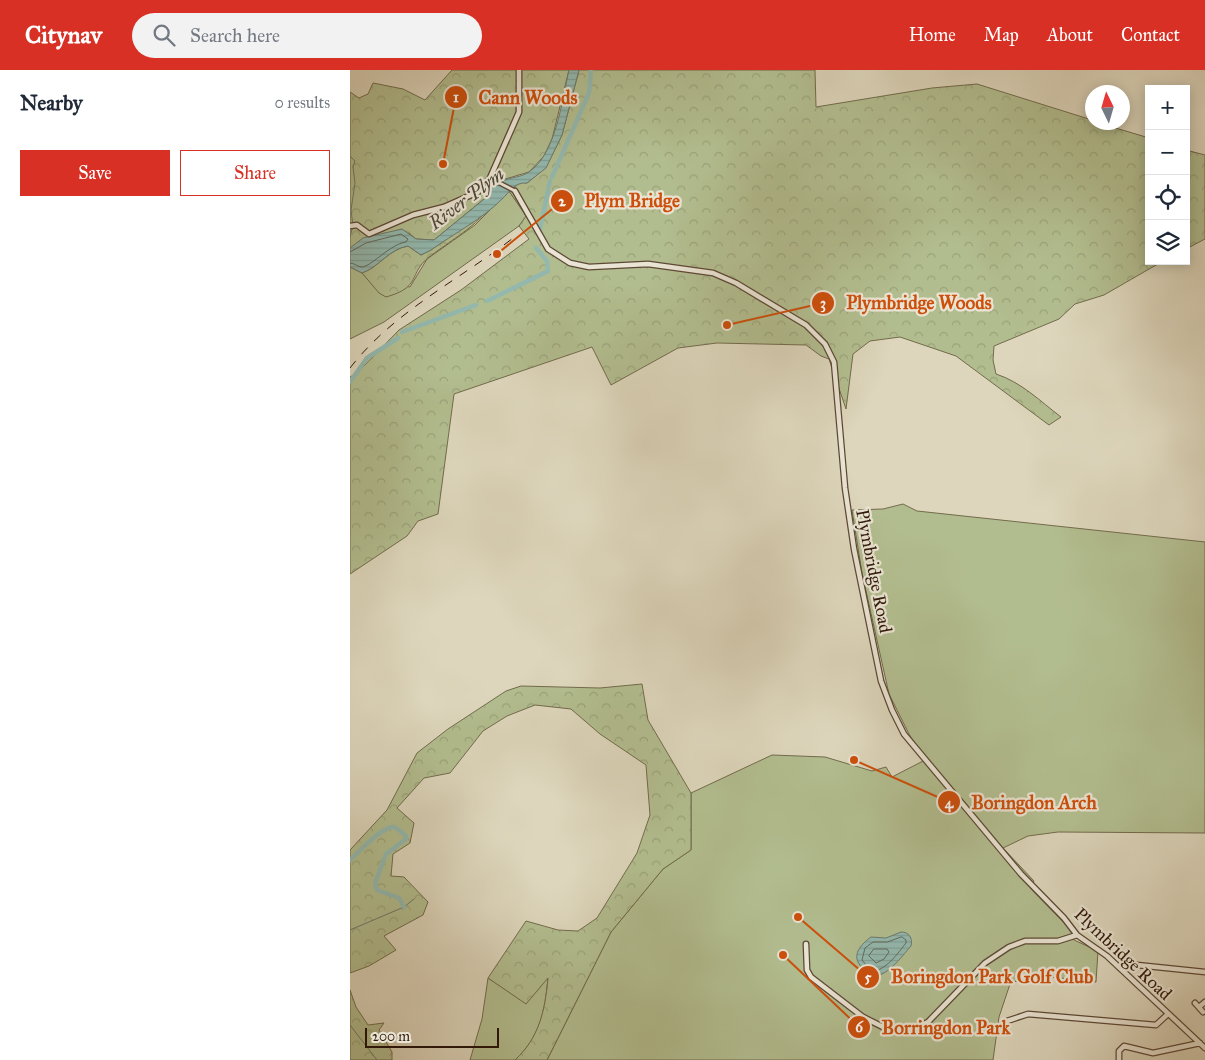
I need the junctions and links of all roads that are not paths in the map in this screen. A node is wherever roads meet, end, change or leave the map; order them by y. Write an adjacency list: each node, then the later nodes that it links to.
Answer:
1 (519, 70): 2 (street)
2 (490, 178): 3 (street); 4 (street)
3 (515, 191): 5 (street, Plymbridge Road)
4 (350, 226)
5 (1077, 935): 6 (street); 13 (street, Plymbridge Road)
6 (806, 944)
7 (1137, 965): 8 (street)
8 (1205, 972)
9 (1205, 1002): 11 (street)
10 (1195, 1003): 11 (street)
11 (1199, 1007): 12 (street)
12 (1203, 1012)
13 (1168, 1014): 14 (street); 17 (street, Plymbridge Road)
14 (1014, 1018): 15 (street); 16 (street)
15 (1004, 1022)
16 (1016, 1024)
17 (1200, 1043): 18 (street, Plymbridge Road); 19 (street)
18 (1205, 1048)
19 (1119, 1060)

